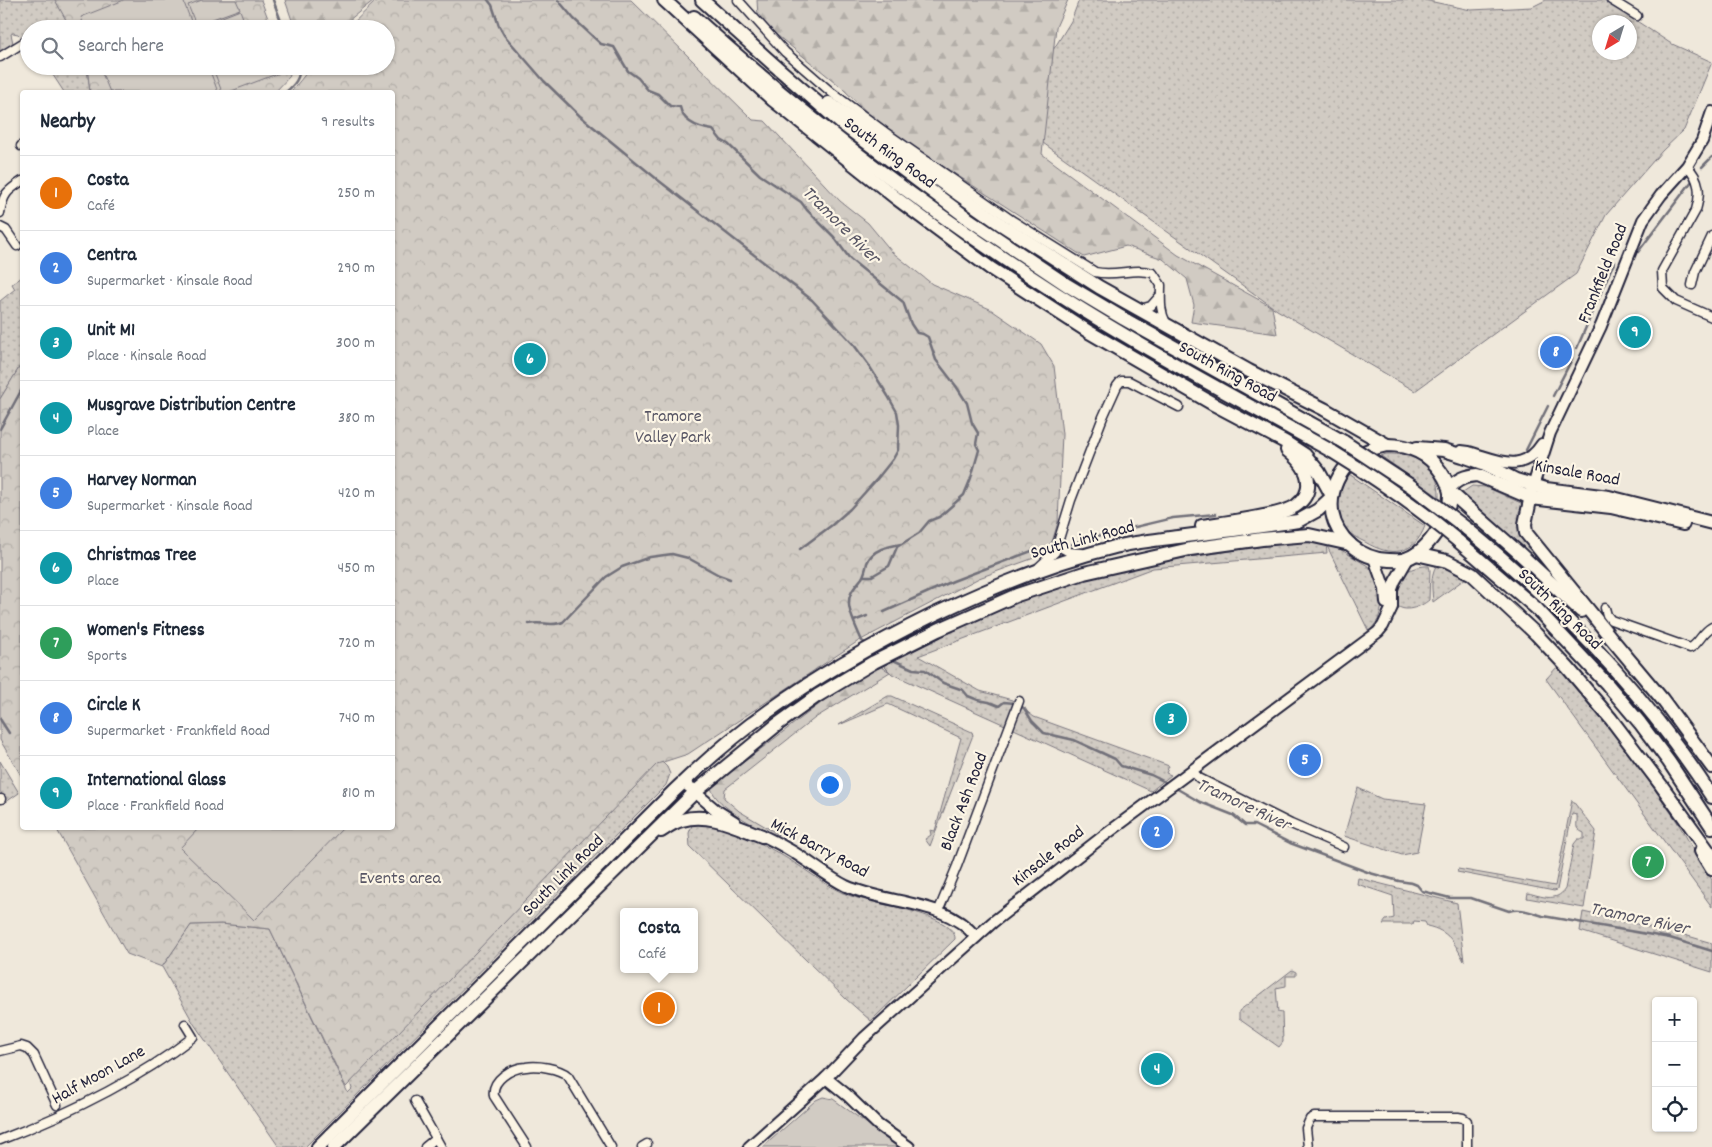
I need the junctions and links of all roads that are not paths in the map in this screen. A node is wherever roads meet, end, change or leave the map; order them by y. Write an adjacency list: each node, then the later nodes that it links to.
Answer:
1 (664, 0): 14 (highway)
2 (675, 0): 11 (highway, South Ring Road)
3 (702, 0): 9 (highway, South Ring Road)
4 (738, 0): 20 (street)
5 (1611, 0): 6 (street)
6 (1635, 15)
7 (20, 45): 8 (street)
8 (0, 57)
9 (772, 63): 21 (highway); 52 (highway, South Ring Road, bridge)
10 (1712, 112): 12 (street, Frankfield Road)
11 (832, 134): 14 (highway); 53 (highway, South Ring Road, bridge)
12 (1687, 166): 22 (street); 26 (street, Frankfield Road)
13 (20, 183): 15 (street)
14 (896, 198): 24 (highway)
15 (0, 213)
16 (0, 227): 18 (street)
17 (1712, 236): 19 (street)
18 (17, 246)
19 (1692, 285)
20 (1159, 297): 21 (street); 23 (street)
21 (1138, 309): 23 (highway)
22 (1712, 317)
23 (1169, 327): 27 (highway)
24 (1215, 405): 32 (highway); 35 (highway)
25 (1179, 407): 37 (street)
26 (1550, 433): 29 (street); 31 (street, Frankfield Road)
27 (1386, 445): 28 (highway); 32 (highway)
28 (1409, 447): 29 (highway, Kinsale Road); 30 (highway)
29 (1444, 450): 31 (highway, Kinsale Road)
30 (1449, 490): 31 (highway, Kinsale Road); 39 (highway); 45 (highway)
31 (1532, 492): 33 (highway, Kinsale Road); 34 (highway, Kinsale Road); 45 (highway)
32 (1331, 496): 35 (highway, South Link Road); 36 (highway)
33 (1712, 523)
34 (1712, 532)
35 (1128, 544): 38 (highway, South Link Road)
36 (1350, 544): 40 (highway); 51 (highway)
37 (1058, 546): 38 (street); 41 (street)
38 (1091, 553): 41 (highway, South Link Road)
39 (1413, 555): 40 (highway); 43 (street, Kinsale Road); 50 (highway)
40 (1374, 558): 43 (street)
41 (1034, 572): 49 (highway, South Link Road)
42 (1606, 608): 44 (street)
43 (1387, 617): 48 (street, Kinsale Road)
44 (1712, 626)
45 (1611, 638): 47 (highway)
46 (1019, 701): 59 (street, Black Ash Road)
47 (1712, 767)
48 (1188, 774): 56 (street); 60 (street, Kinsale Road)
49 (683, 782): 51 (street, Mick Barry Road); 68 (highway, South Link Road)
50 (1662, 785): 57 (highway); 58 (highway)
51 (694, 793): 54 (street, Mick Barry Road); 55 (highway)
52 (1712, 797)
53 (1712, 827)
54 (762, 836): 55 (highway); 59 (street, Mick Barry Road)
55 (646, 839): 69 (highway)
56 (1344, 846)
57 (1712, 856)
58 (1712, 869)
59 (938, 912): 60 (street, Mick Barry Road)
60 (976, 937): 63 (street, Kinsale Road)
61 (185, 1024): 67 (street, Half Moon Lane)
62 (0, 1051): 65 (street)
63 (826, 1078): 74 (street, Kinsale Road); 75 (street)
64 (415, 1101): 66 (street)
65 (57, 1105)
66 (436, 1138): 70 (street); 71 (street)
67 (0, 1140)
68 (318, 1147)
69 (334, 1147)
70 (426, 1147)
71 (441, 1147)
72 (527, 1147): 73 (street)
73 (611, 1147)
74 (749, 1147)
75 (909, 1147)
76 (1308, 1147): 77 (street)
77 (1467, 1147)

